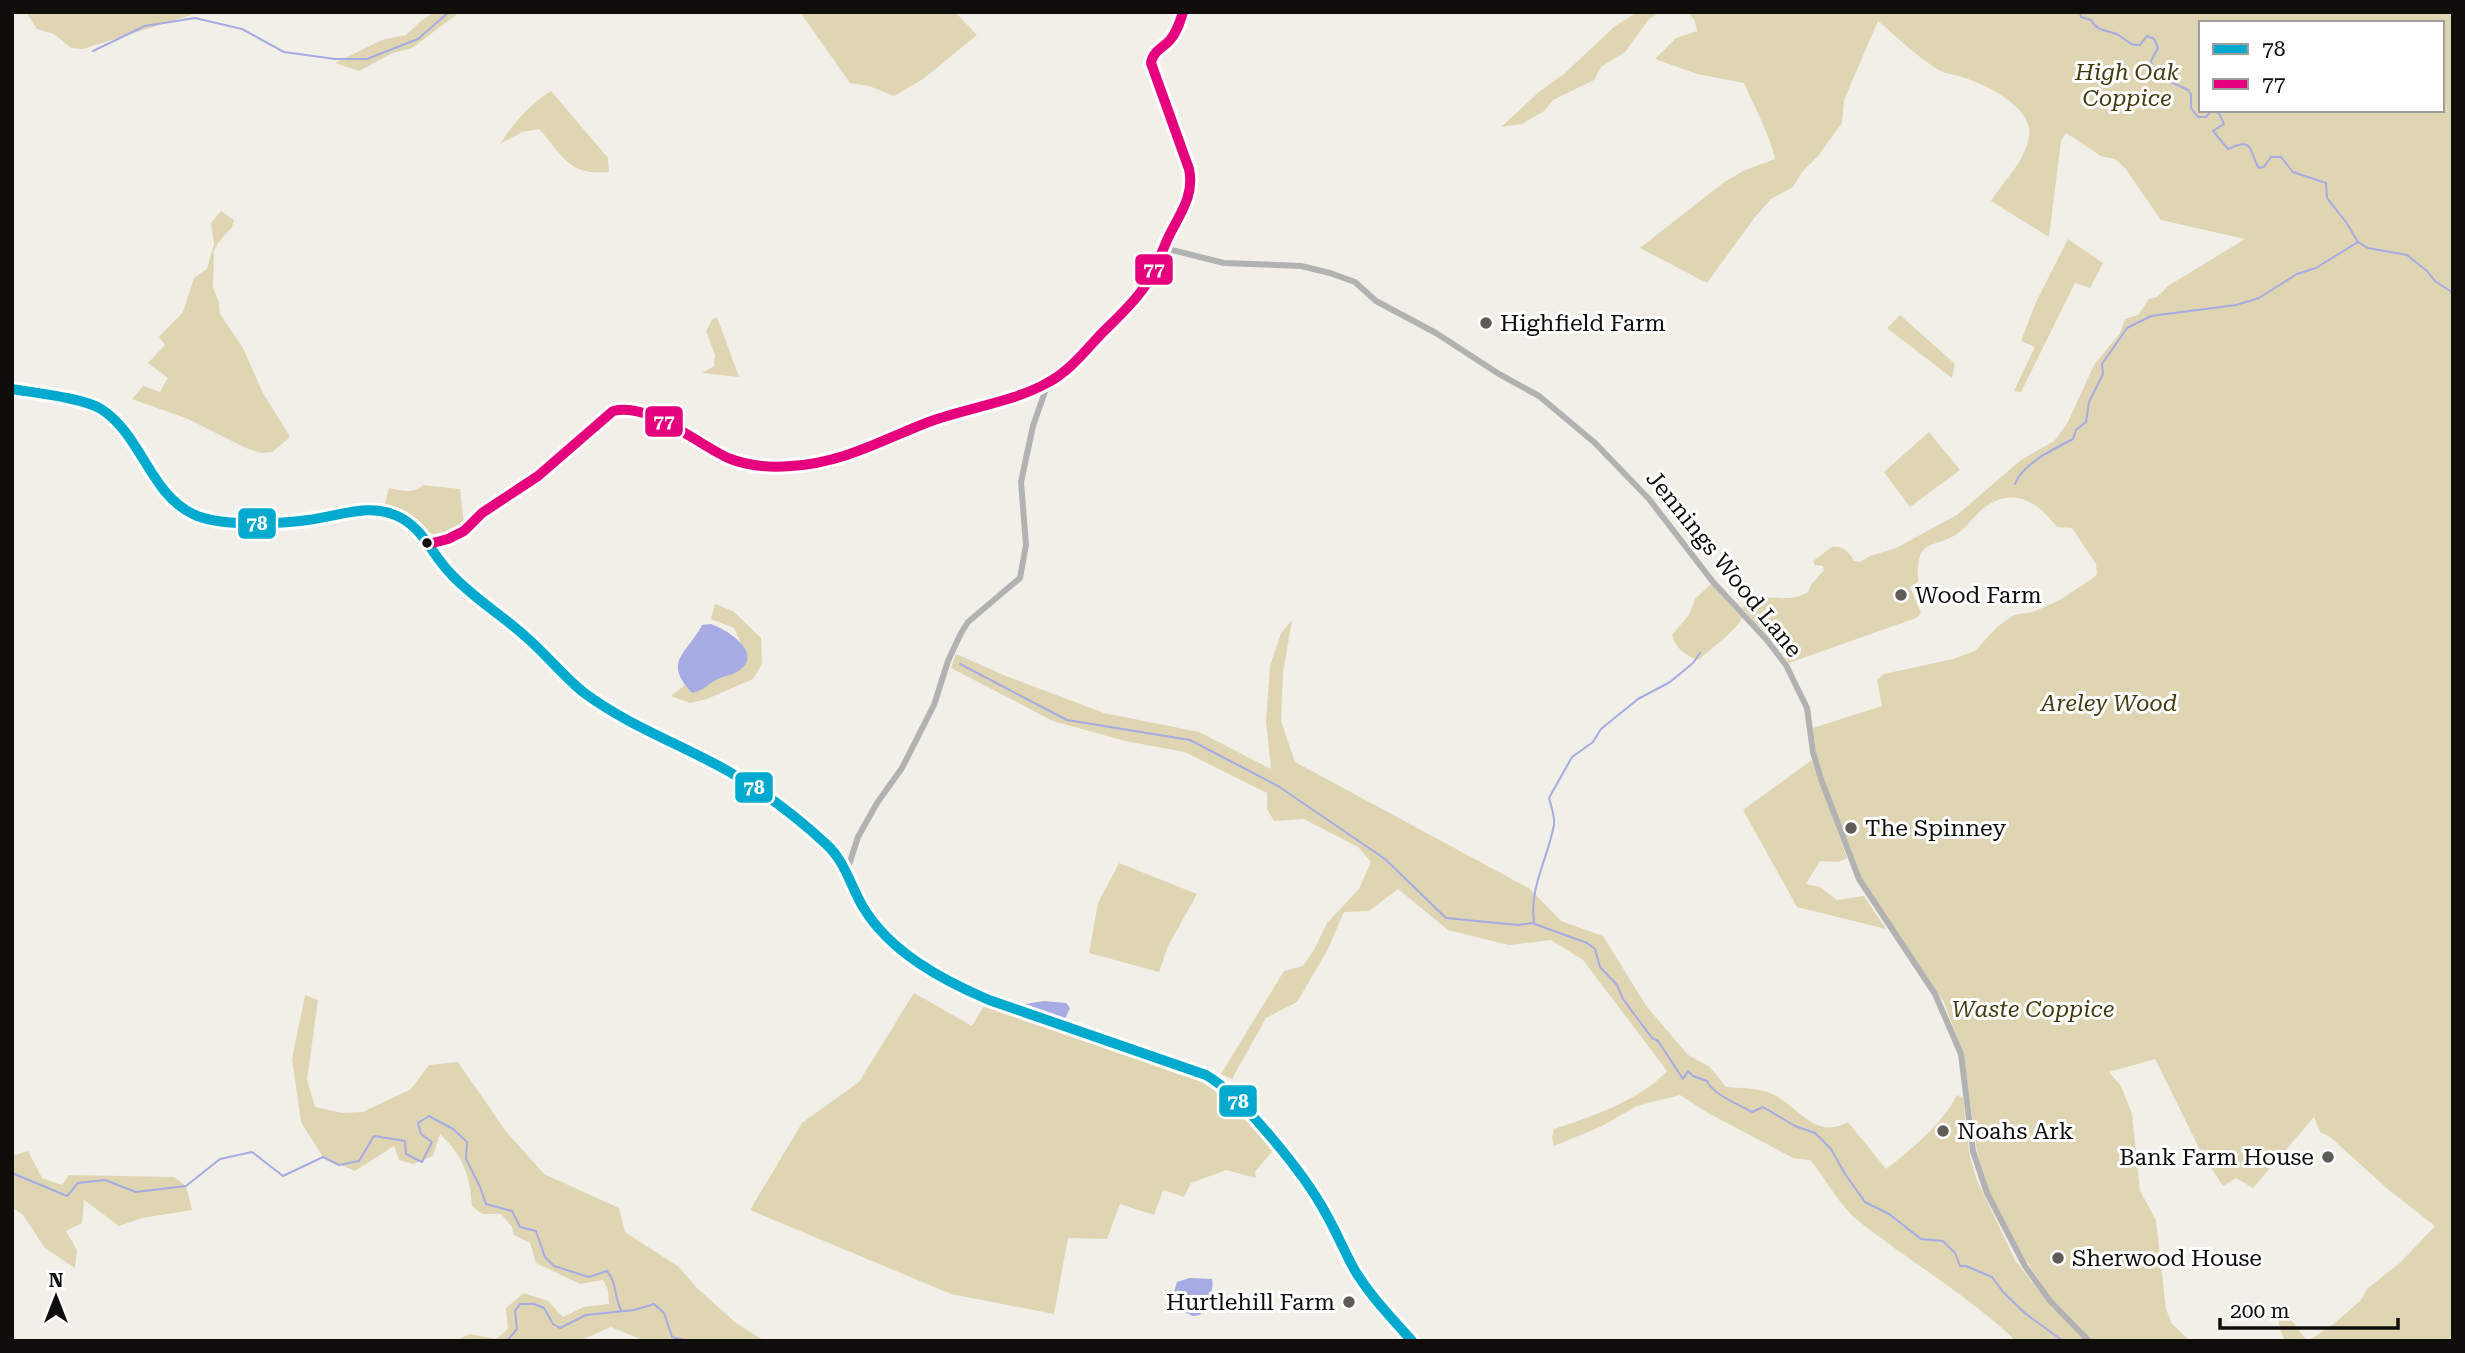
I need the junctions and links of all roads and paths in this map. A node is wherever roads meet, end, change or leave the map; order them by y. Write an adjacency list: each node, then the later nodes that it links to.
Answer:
1 (1183, 12): 2 (street)
2 (1164, 248): 3 (street); 8 (street, Jennings Wood Lane)
3 (1048, 383): 5 (street); 6 (street)
4 (12, 389): 5 (street)
5 (429, 544): 6 (street)
6 (847, 871): 7 (street)
7 (1412, 1341)
8 (2089, 1341)

